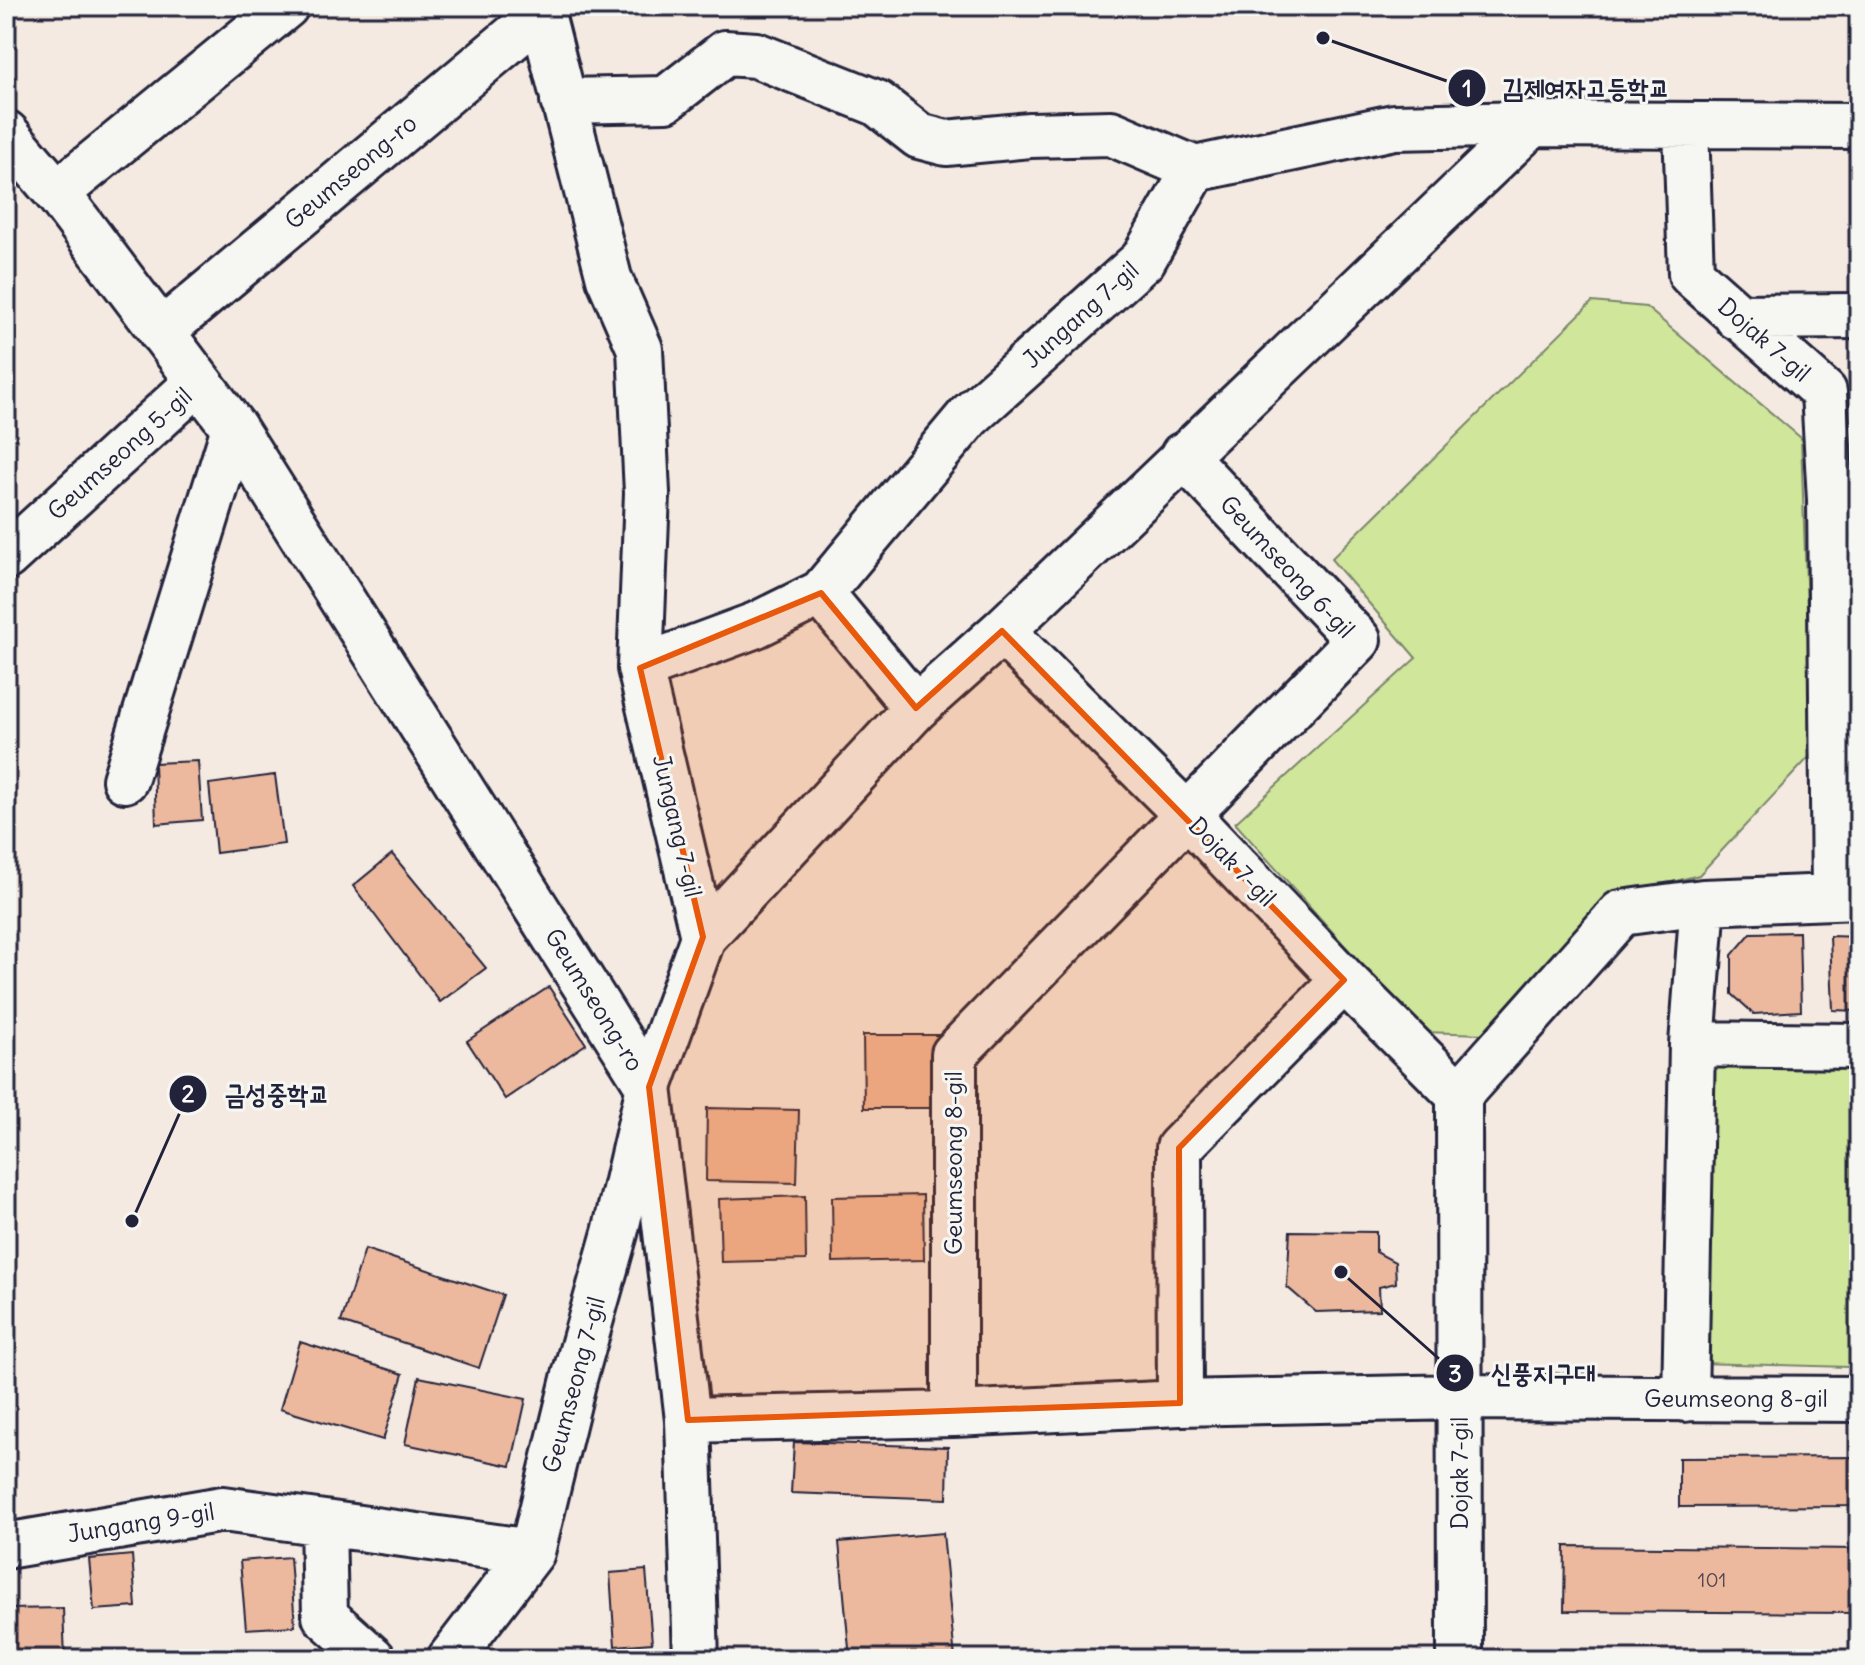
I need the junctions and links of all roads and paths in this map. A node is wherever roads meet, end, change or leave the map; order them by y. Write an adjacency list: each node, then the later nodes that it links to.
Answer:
1 (286, 6): 9 (street)
2 (541, 9): 3 (street, Jungang 7-gil); 12 (street, Geumseong-ro)
3 (563, 101): 8 (street); 20 (street, Jungang 7-gil)
4 (1532, 124): 5 (street); 8 (street); 15 (street)
5 (1686, 126): 6 (street); 11 (street, Dojak 7-gil)
6 (1859, 126)
7 (6, 133): 9 (street, Geumseong-ro)
8 (1195, 169): 18 (street, Jungang 7-gil)
9 (57, 193): 12 (street, Geumseong-ro)
10 (1859, 316): 11 (street)
11 (1737, 317): 16 (street, Dojak 7-gil)
12 (161, 332): 13 (street, Geumseong-ro)
13 (198, 382): 14 (street, Geumseong-ro); 17 (street, Geumseong 5-gil)
14 (234, 428): 23 (street); 31 (street, Geumseong-ro)
15 (1183, 455): 19 (street); 24 (street, Geumseong 6-gil)
16 (1844, 500): 21 (street, Dojak 7-gil)
17 (6, 557)
18 (821, 593): 20 (street, Jungang 7-gil); 22 (street)
19 (1002, 631): 22 (street); 24 (street, Dojak 7-gil)
20 (640, 668): 27 (street, Jungang 7-gil)
21 (1846, 690): 25 (street, Dojak 7-gil)
22 (916, 708): 27 (street)
23 (125, 780)
24 (1188, 816): 28 (street, Dojak 7-gil); 37 (street, Geumseong 8-gil)
25 (1847, 896): 26 (street, Dojak 7-gil)
26 (1703, 902): 29 (street); 32 (street, Dojak 7-gil)
27 (703, 937): 31 (street)
28 (1344, 980): 32 (street, Dojak 7-gil); 36 (street)
29 (1692, 1044): 30 (street); 34 (street)
30 (1859, 1046)
31 (649, 1087): 38 (street, Geumseong-ro); 41 (street, Geumseong 7-gil)
32 (1459, 1095): 33 (street, Dojak 7-gil)
33 (1460, 1397): 34 (street, Geumseong 8-gil); 36 (street, Geumseong 8-gil); 45 (street, Dojak 7-gil)
34 (1685, 1399): 35 (street, Geumseong 8-gil)
35 (1859, 1399)
36 (1180, 1403): 37 (street, Geumseong 8-gil)
37 (954, 1414): 38 (street, Geumseong 8-gil)
38 (688, 1420): 44 (street, Geumseong-ro)
39 (323, 1523): 40 (street, Jungang 9-gil); 41 (street, Jungang 9-gil); 42 (street)
40 (6, 1546)
41 (532, 1552): 43 (street, Geumseong 7-gil)
42 (373, 1659)
43 (450, 1659)
44 (696, 1659)
45 (1460, 1659)

